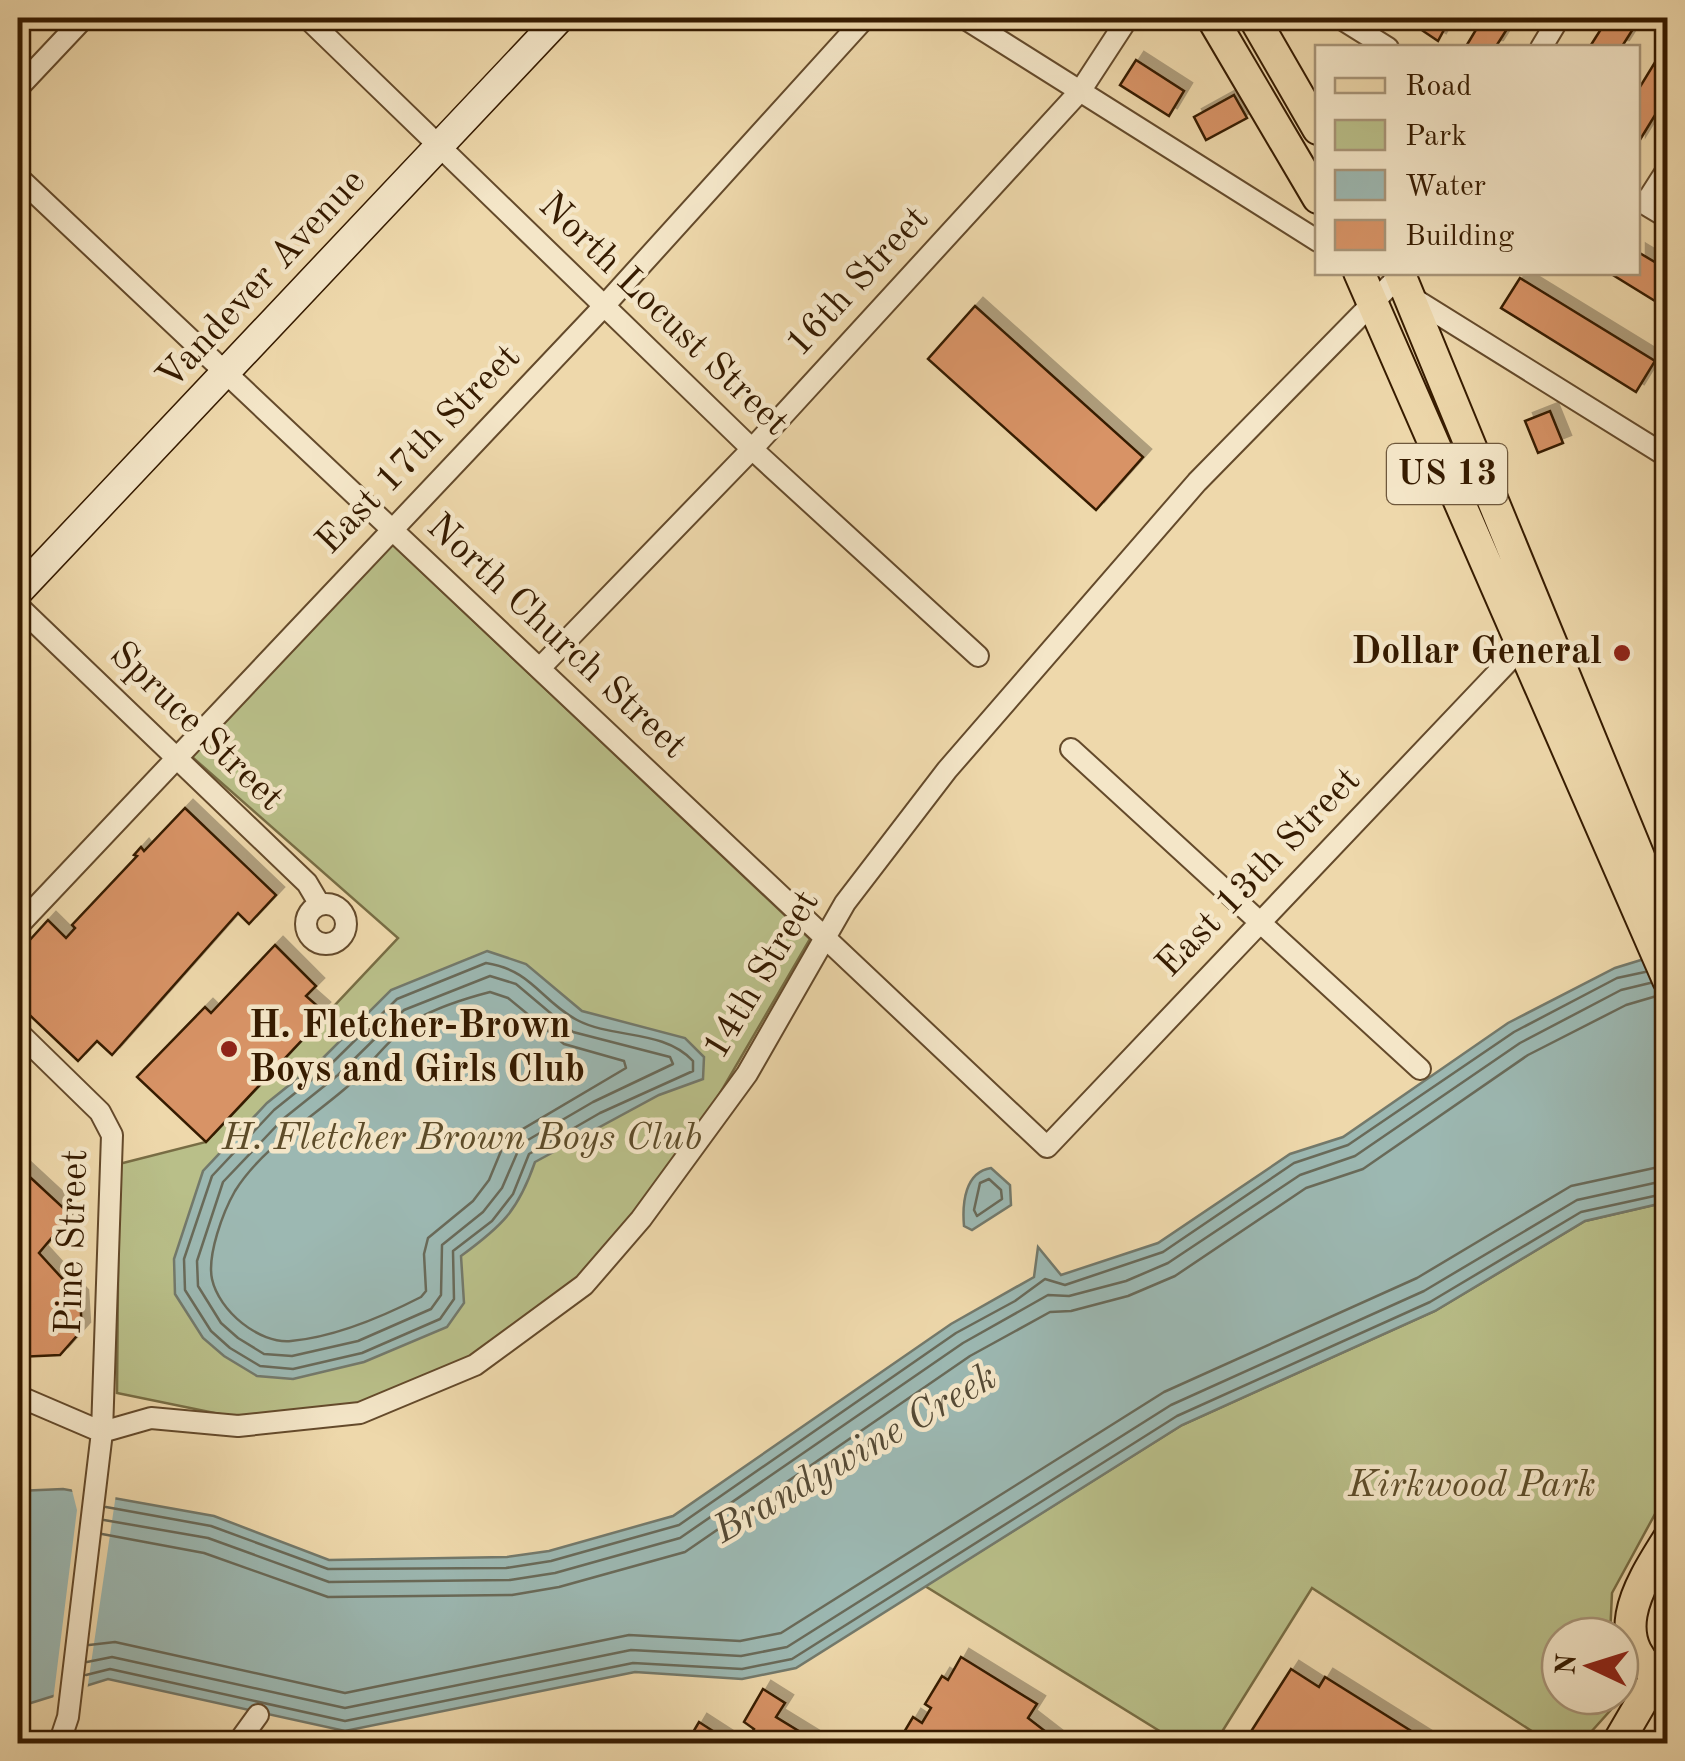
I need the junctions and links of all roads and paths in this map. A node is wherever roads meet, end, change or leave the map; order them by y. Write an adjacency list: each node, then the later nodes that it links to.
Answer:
1 (84, 18): 13 (street)
2 (307, 18): 16 (street, North Locust Street)
3 (560, 18): 16 (street, Vandever Avenue)
4 (865, 18): 26 (street, East 17th Street)
5 (964, 18): 14 (street)
6 (1128, 18): 14 (street, 16th Street)
7 (1212, 18): 19 (main road)
8 (1254, 18): 15 (main road)
9 (1343, 18): 11 (street)
10 (1560, 18): 12 (street)
11 (1384, 45)
12 (1543, 45)
13 (18, 88)
14 (1082, 90): 22 (street); 29 (street, 16th Street)
15 (1315, 124)
16 (437, 148): 26 (street, North Locust Street); 28 (street, Vandever Avenue)
17 (1668, 168): 20 (street)
18 (18, 177): 28 (street, North Church Street)
19 (1315, 193)
20 (1641, 202): 21 (street)
21 (1668, 218)
22 (1315, 239)
23 (1349, 275): 27 (street)
24 (1359, 275): 27 (main road, US 13)
25 (1403, 279): 27 (street, 14th Street); 30 (street); 39 (main road, US 13)
26 (604, 306): 29 (street, North Locust Street); 31 (street, East 17th Street)
27 (1365, 310): 34 (main road, US 13); 44 (street, 14th Street)
28 (224, 375): 31 (street, North Church Street); 32 (street, Vandever Avenue)
29 (752, 449): 35 (street, North Locust Street); 36 (street, 16th Street)
30 (1668, 457)
31 (391, 530): 36 (street, North Church Street); 38 (street, East 17th Street)
32 (18, 592)
33 (18, 606): 38 (street, Spruce Street)
34 (1522, 647): 39 (main road, US 13); 41 (street, East 13th Street)
35 (978, 656)
36 (540, 668): 44 (street, North Church Street)
37 (1071, 749): 41 (street)
38 (178, 755): 40 (street, Spruce Street); 42 (street, East 17th Street)
39 (1652, 890): 43 (main road, US 13)
40 (320, 904)
41 (1260, 922): 47 (street); 48 (street, East 13th Street)
42 (18, 926)
43 (1661, 939): 45 (main road, US 13)
44 (827, 941): 48 (street, North Church Street); 50 (street, 14th Street)
45 (1668, 980)
46 (18, 1032): 50 (street, Pine Street)
47 (1420, 1069)
48 (1047, 1147)
49 (18, 1396): 50 (street)
50 (102, 1432): 54 (street, Pine Street)
51 (1668, 1540): 52 (main road)
52 (1664, 1672): 56 (main road)
53 (258, 1715): 55 (street)
54 (59, 1744)
55 (237, 1744)
56 (1617, 1744)

